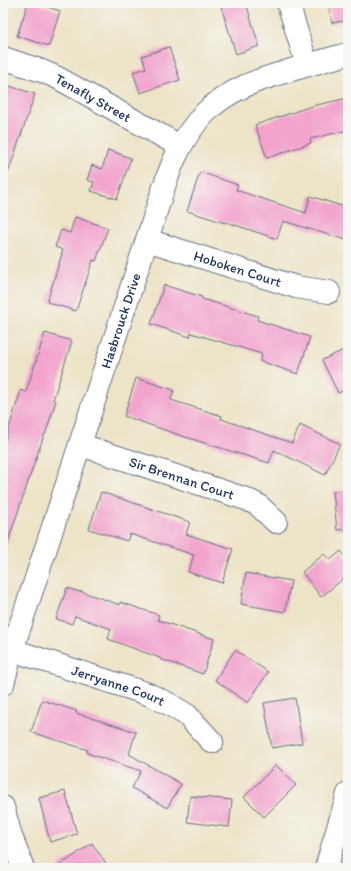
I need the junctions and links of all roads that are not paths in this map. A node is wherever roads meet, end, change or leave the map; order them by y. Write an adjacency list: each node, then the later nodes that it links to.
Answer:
1 (288, 3): 4 (street)
2 (348, 54): 4 (street, Hasbrouck Drive)
3 (3, 58): 5 (street, Tenafly Street)
4 (307, 65): 5 (street, Hasbrouck Drive)
5 (180, 146): 6 (street, Hasbrouck Drive)
6 (147, 240): 7 (street, Hoboken Court); 8 (street, Hasbrouck Drive)
7 (329, 292)
8 (81, 445): 9 (street, Sir Brennan Court); 10 (street, Hasbrouck Drive)
9 (276, 522)
10 (12, 650): 11 (street, Hasbrouck Drive); 12 (street, Jerryanne Court)
11 (3, 684)
12 (212, 742)
13 (348, 794): 16 (street)
14 (3, 807): 15 (street)
15 (23, 868)
16 (326, 868)

